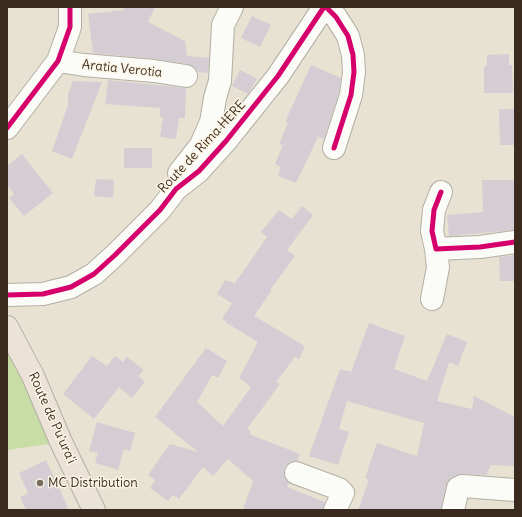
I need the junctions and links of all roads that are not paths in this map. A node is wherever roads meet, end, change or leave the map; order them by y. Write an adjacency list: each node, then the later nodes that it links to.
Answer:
1 (70, 7): 4 (street)
2 (232, 7): 9 (street)
3 (325, 7): 7 (street); 9 (street, Route de Rima HERE)
4 (58, 61): 5 (street, Aratia Verotia); 6 (street)
5 (186, 76)
6 (7, 128)
7 (334, 148)
8 (441, 192): 11 (street)
9 (160, 210): 12 (street, Route de Rima HERE)
10 (515, 242): 11 (street)
11 (436, 248): 13 (street)
12 (7, 295)
13 (432, 299)
14 (7, 327): 17 (main road, Route de Pu'ura'i)
15 (296, 473): 18 (street)
16 (515, 490): 19 (street)
17 (94, 510)
18 (335, 510)
19 (453, 510)

